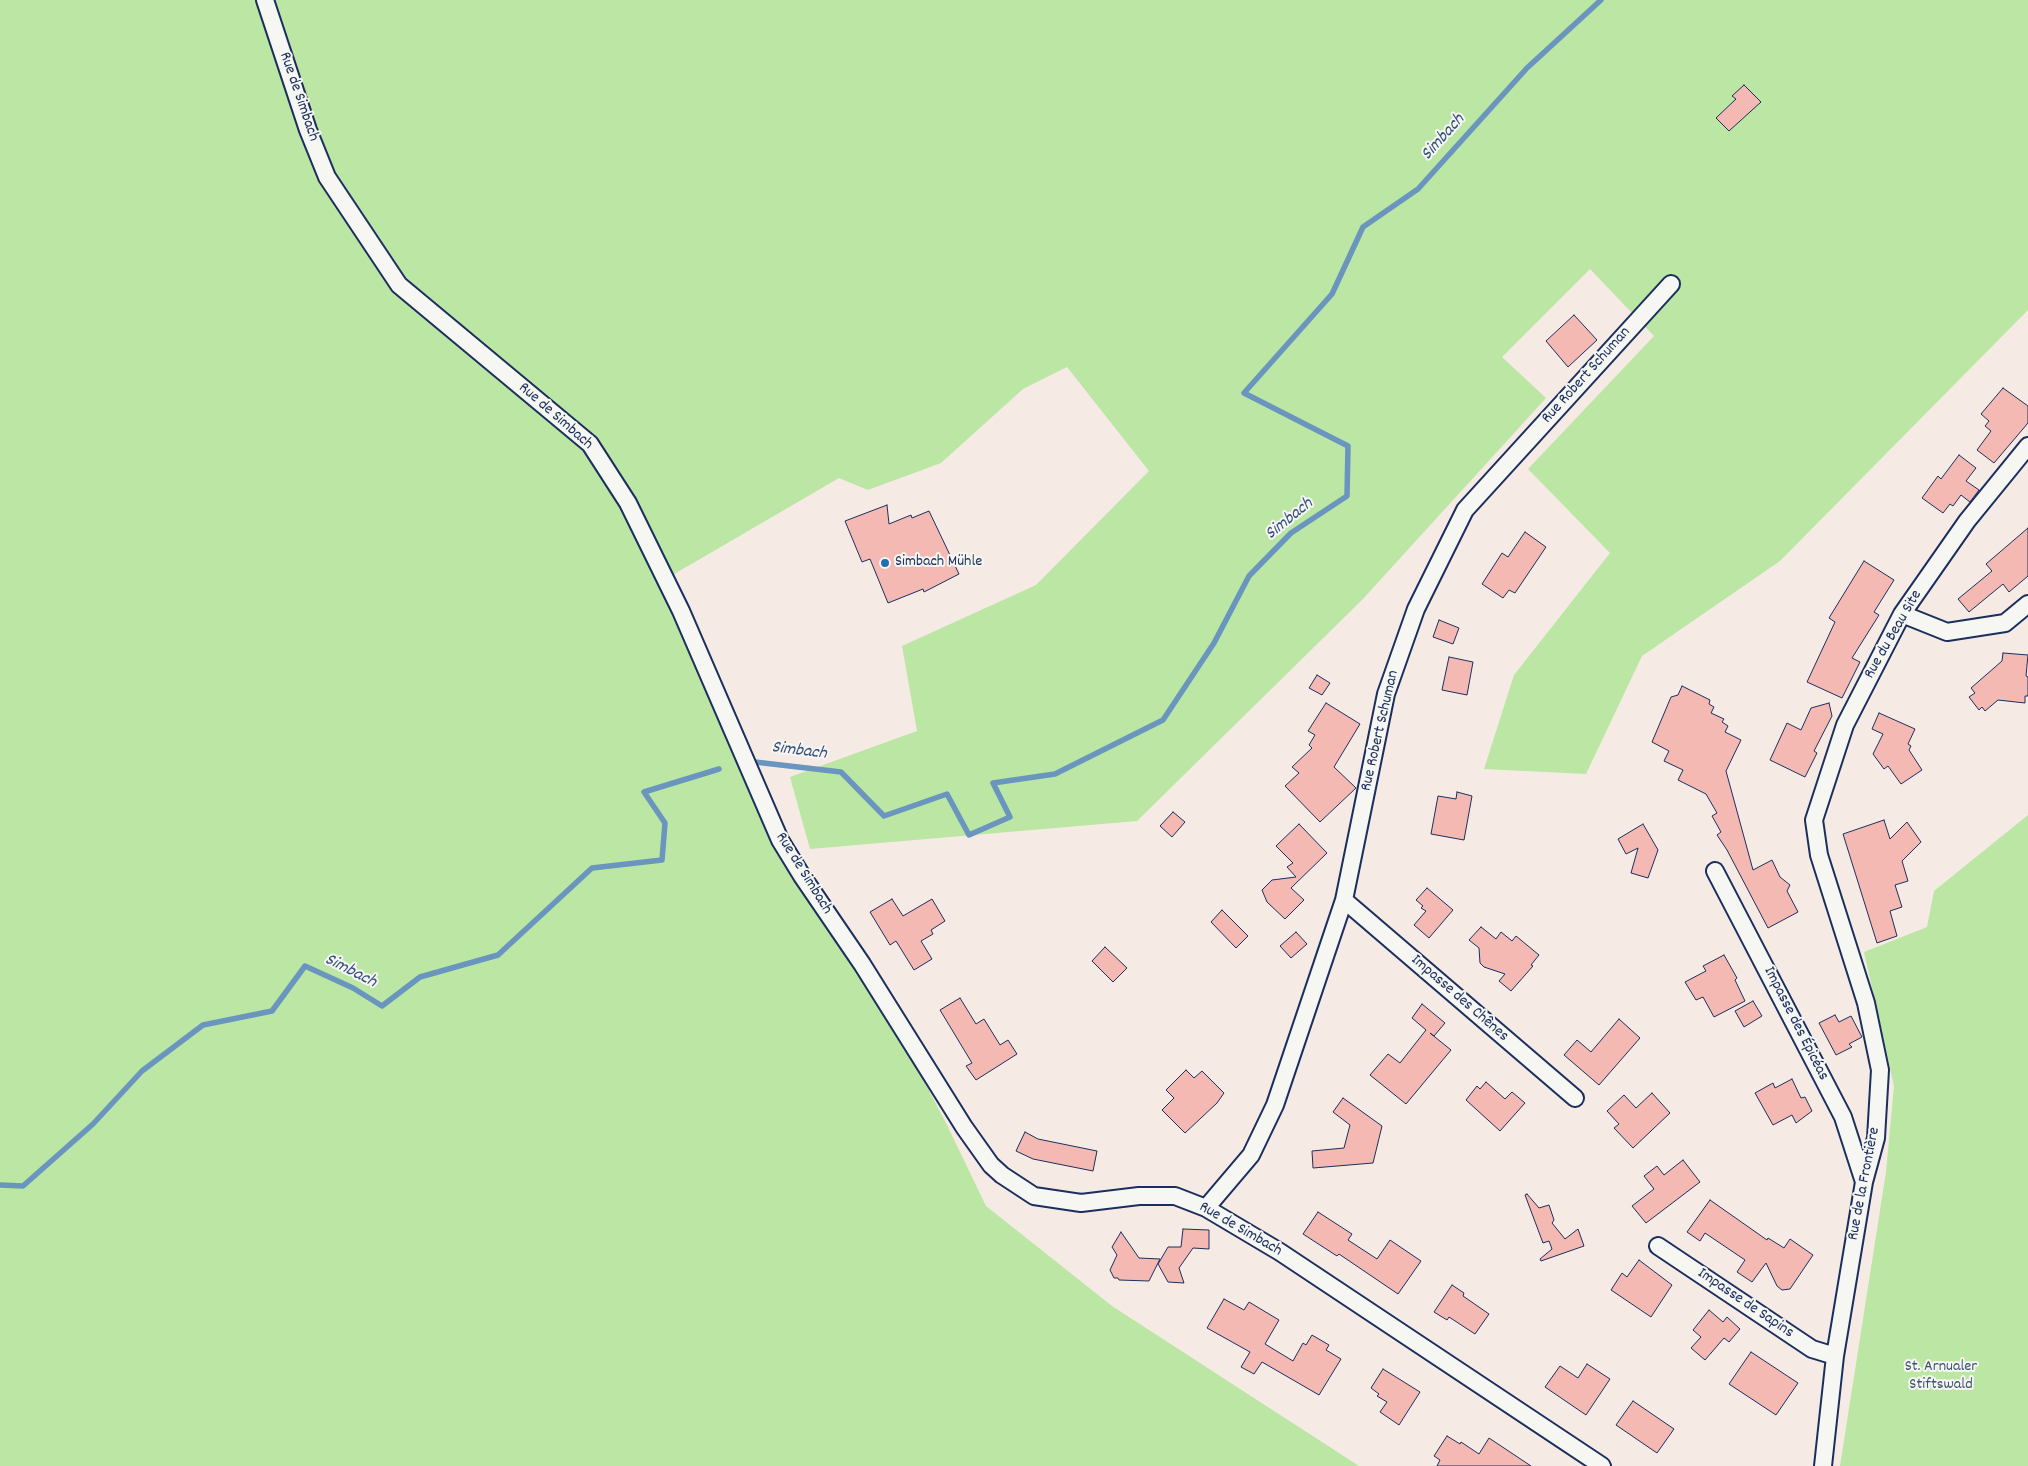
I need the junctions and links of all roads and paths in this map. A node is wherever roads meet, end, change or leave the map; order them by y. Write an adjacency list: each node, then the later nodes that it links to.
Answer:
1 (265, 0): 11 (street, Rue de Simbach)
2 (1671, 284): 8 (street, Rue Robert Schuman)
3 (2028, 446): 5 (street, Rue du Beau Site)
4 (2028, 604): 5 (street)
5 (1902, 614): 6 (street, Rue du Beau Site)
6 (1814, 820): 10 (street, Rue de la Frontière)
7 (1715, 870): 10 (street, Impasse des Épicéas)
8 (1344, 900): 9 (street, Impasse des Chênes); 11 (street, Rue Robert Schuman)
9 (1575, 1098)
10 (1864, 1182): 13 (street, Rue de la Frontière)
11 (1206, 1208): 14 (street, Rue de Simbach)
12 (1658, 1246): 13 (street, Impasse de Sapins)
13 (1835, 1356): 15 (street, Rue de la Frontière)
14 (1602, 1466)
15 (1823, 1466)

